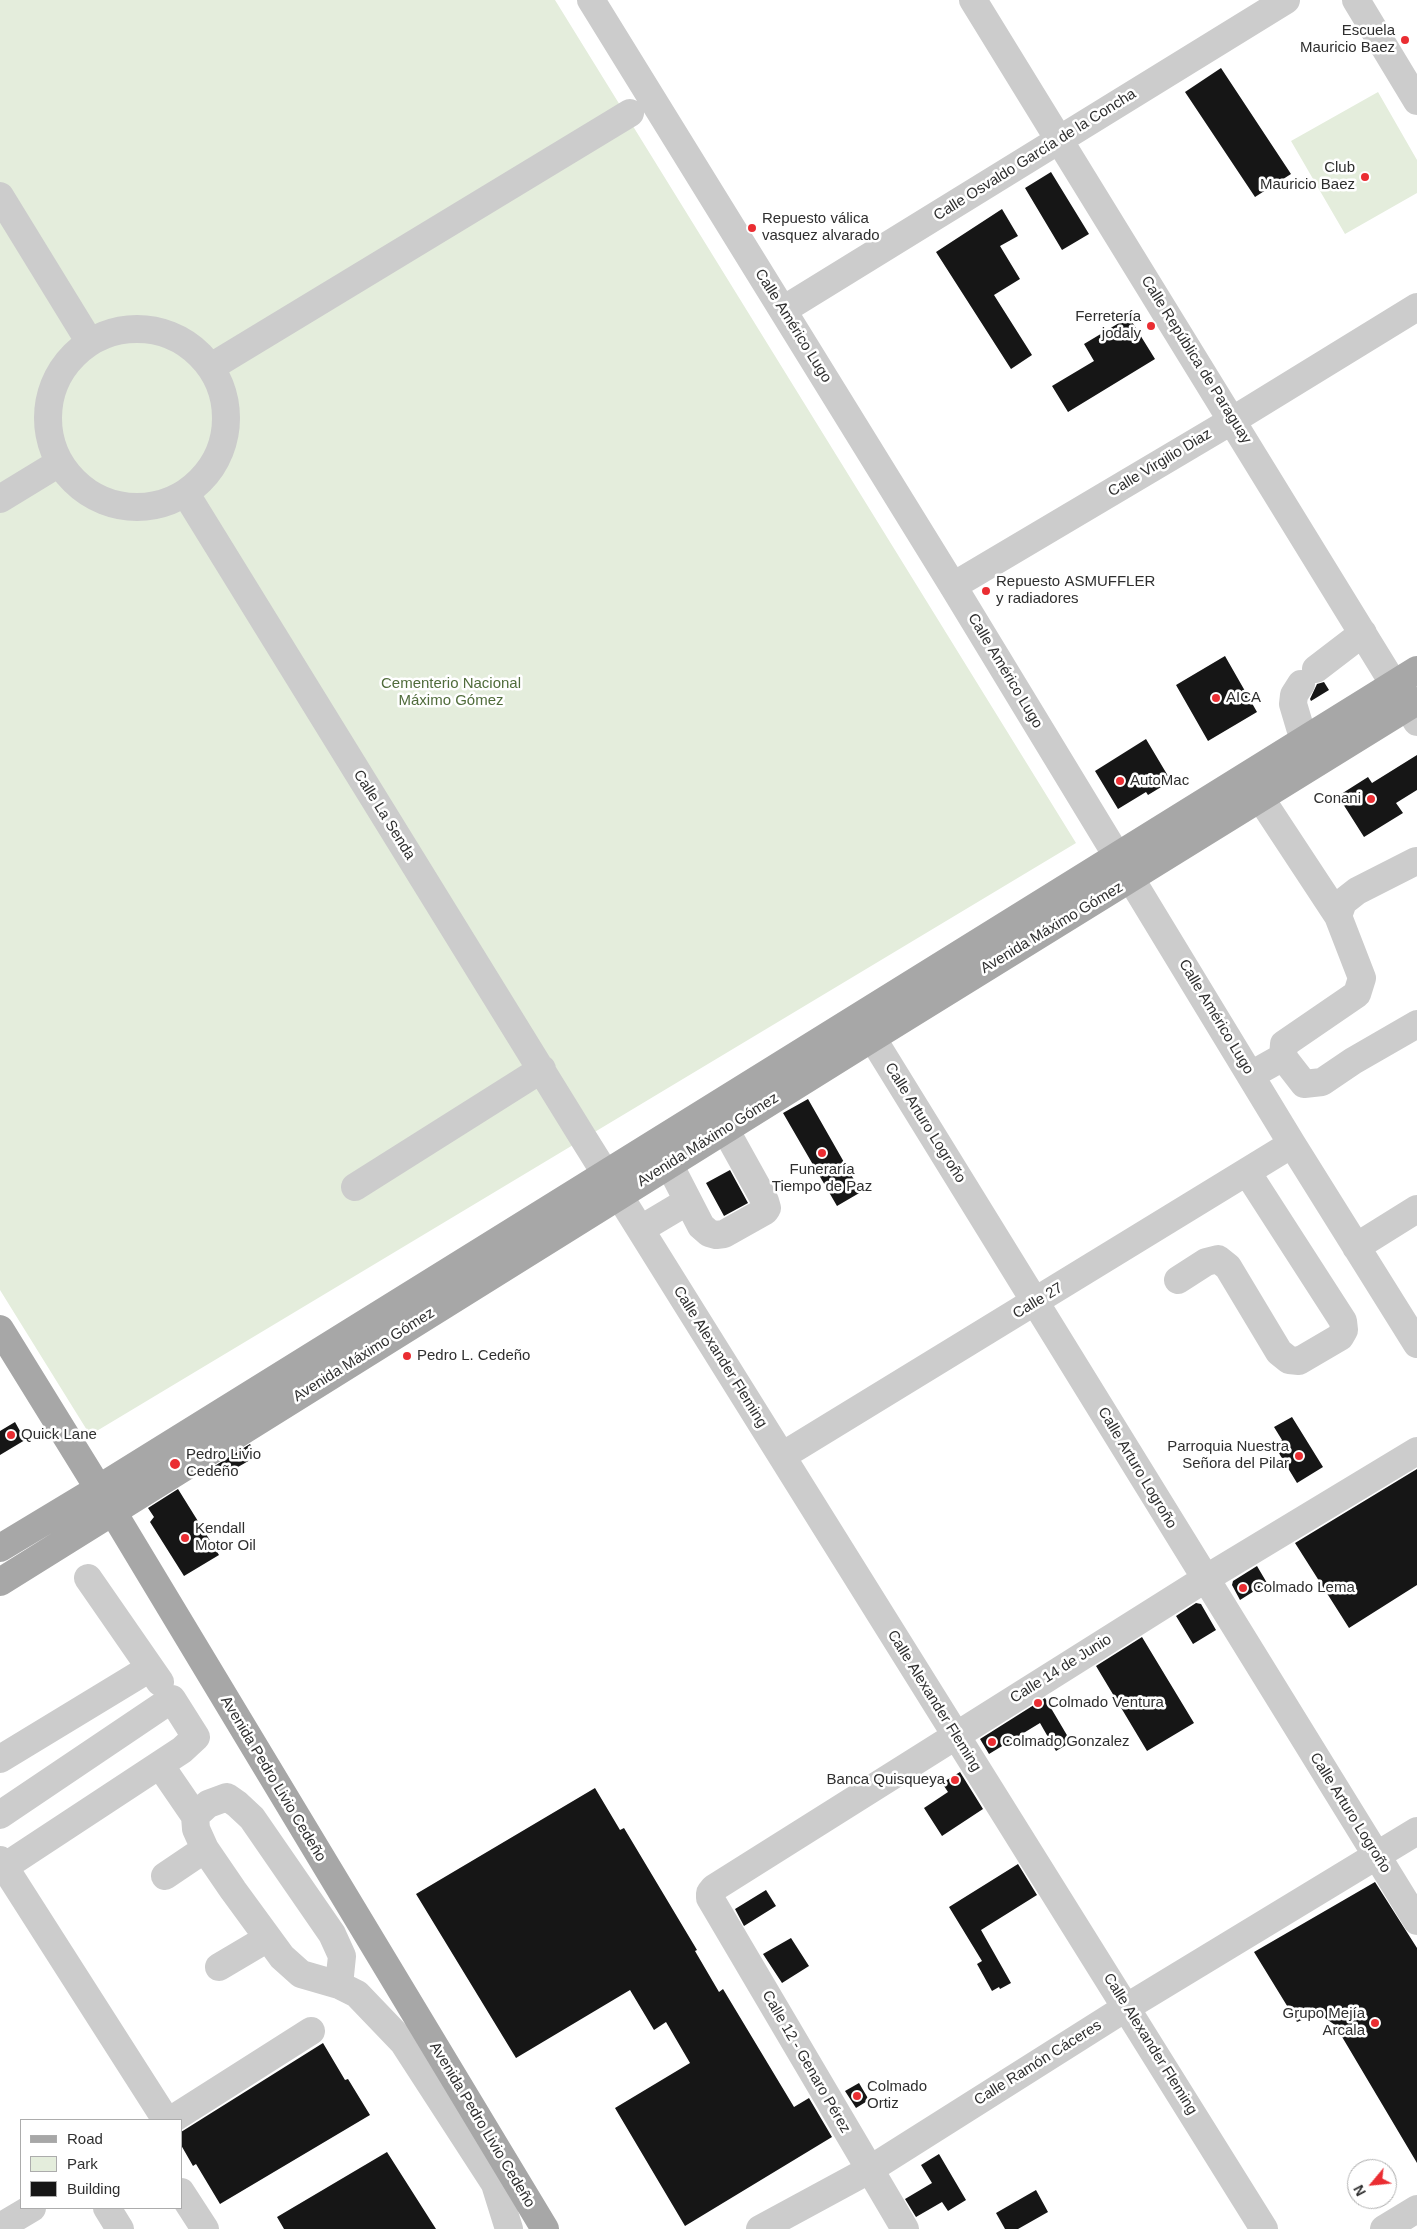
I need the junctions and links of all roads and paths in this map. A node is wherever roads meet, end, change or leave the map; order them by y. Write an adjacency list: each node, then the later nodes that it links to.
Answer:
1 (591, 0): 10 (street, Calle Américo Lugo)
2 (973, 0): 7 (street, Calle República de Paraguay)
3 (1286, 0): 7 (street, Calle Osvaldo García de la Concha)
4 (1356, 0): 5 (street)
5 (1417, 101)
6 (630, 113): 12 (street)
7 (1060, 139): 10 (street, Calle Osvaldo García de la Concha); 13 (street, Calle República de Paraguay)
8 (0, 196): 11 (street)
9 (1417, 307): 13 (street, Calle Virgilio Diaz)
10 (783, 310): 17 (street, Calle Américo Lugo)
11 (89, 341): 12 (street); 14 (street)
12 (211, 367): 15 (street)
13 (1233, 420): 17 (street, Calle Virgilio Diaz); 18 (street, Calle República de Paraguay)
14 (59, 463): 15 (street); 16 (street)
15 (186, 494): 29 (street, Calle La Senda)
16 (0, 499)
17 (953, 586): 24 (street, Calle Américo Lugo)
18 (1363, 633): 20 (street, Calle República de Paraguay); 21 (street)
19 (1417, 670): 20 (main road, Avenida Máximo Gómez)
20 (1409, 704): 21 (main road, Avenida Máximo Gómez); 22 (main road, Avenida Máximo Gómez)
21 (1304, 741): 24 (main road, Avenida Máximo Gómez)
22 (1261, 799): 24 (main road, Avenida Máximo Gómez); 25 (street)
23 (1416, 861): 25 (street)
24 (1125, 868): 27 (main road, Avenida Máximo Gómez); 30 (street, Calle Américo Lugo)
25 (1338, 916): 28 (street)
26 (1417, 1024): 28 (street)
27 (865, 1027): 31 (main road, Avenida Máximo Gómez); 35 (main road, Avenida Máximo Gómez); 42 (street, Calle Arturo Logroño)
28 (1283, 1057): 30 (street)
29 (542, 1069): 35 (street, Calle La Senda); 36 (street)
30 (1251, 1075): 32 (street, Calle Américo Lugo)
31 (725, 1129): 33 (main road, Avenida Máximo Gómez); 37 (street)
32 (1292, 1144): 34 (street, Calle 27); 40 (street, Calle Américo Lugo)
33 (669, 1164): 35 (main road, Avenida Máximo Gómez); 37 (street)
34 (1247, 1172): 41 (street); 42 (street, Calle 27)
35 (612, 1184): 39 (street, Calle Alexander Fleming); 47 (main road, Avenida Máximo Gómez); 48 (main road, Avenida Máximo Gómez)
36 (355, 1187)
37 (688, 1201): 39 (street)
38 (1417, 1209): 40 (street)
39 (640, 1229): 46 (street, Calle Alexander Fleming)
40 (1356, 1247): 44 (street, Calle Américo Lugo)
41 (1178, 1280)
42 (1036, 1302): 46 (street, Calle 27); 51 (street, Calle Arturo Logroño)
43 (0, 1329): 47 (main road, Avenida Pedro Livio Cedeño)
44 (1417, 1344)
45 (1417, 1452): 51 (street, Calle 14 de Junio)
46 (782, 1456): 55 (street, Calle Alexander Fleming)
47 (98, 1490): 48 (main road, Avenida Pedro Livio Cedeño); 49 (main road, Avenida Máximo Gómez)
48 (113, 1512): 52 (main road, Avenida Máximo Gómez); 83 (main road, Avenida Pedro Livio Cedeño)
49 (0, 1548)
50 (88, 1578): 53 (street)
51 (1205, 1579): 55 (street, Calle 14 de Junio); 62 (street, Calle Arturo Logroño)
52 (0, 1582)
53 (150, 1668): 54 (street); 56 (street)
54 (172, 1699): 57 (street); 58 (street)
55 (956, 1736): 65 (street, Calle 14 de Junio); 70 (street, Calle Alexander Fleming)
56 (0, 1759)
57 (160, 1765): 59 (street); 63 (street)
58 (0, 1814)
59 (195, 1816): 61 (street); 69 (street)
60 (1417, 1831): 62 (street, Calle Ramón Cáceres)
61 (205, 1849): 64 (street); 67 (street)
62 (1377, 1855): 66 (street, Calle Arturo Logroño); 70 (street, Calle Ramón Cáceres)
63 (2, 1864): 72 (street)
64 (165, 1876)
65 (710, 1893): 74 (street, Calle 12 - Genaro Pérez)
66 (1417, 1921)
67 (268, 1938): 68 (street); 69 (street)
68 (220, 1967)
69 (339, 1985): 82 (street)
70 (1127, 2007): 74 (street, Calle Ramón Cáceres); 86 (street, Calle Alexander Fleming)
71 (311, 2031): 73 (street)
72 (165, 2119)
73 (173, 2119)
74 (869, 2170): 84 (street, Calle Ramón Cáceres); 85 (street, Calle 12 - Genaro Pérez)
75 (182, 2194): 81 (street)
76 (30, 2209): 79 (street)
77 (108, 2209): 80 (street)
78 (1417, 2209): 87 (street)
79 (0, 2227)
80 (120, 2229)
81 (205, 2229)
82 (508, 2229)
83 (545, 2229)
84 (760, 2229)
85 (905, 2229)
86 (1264, 2229)
87 (1384, 2229)

